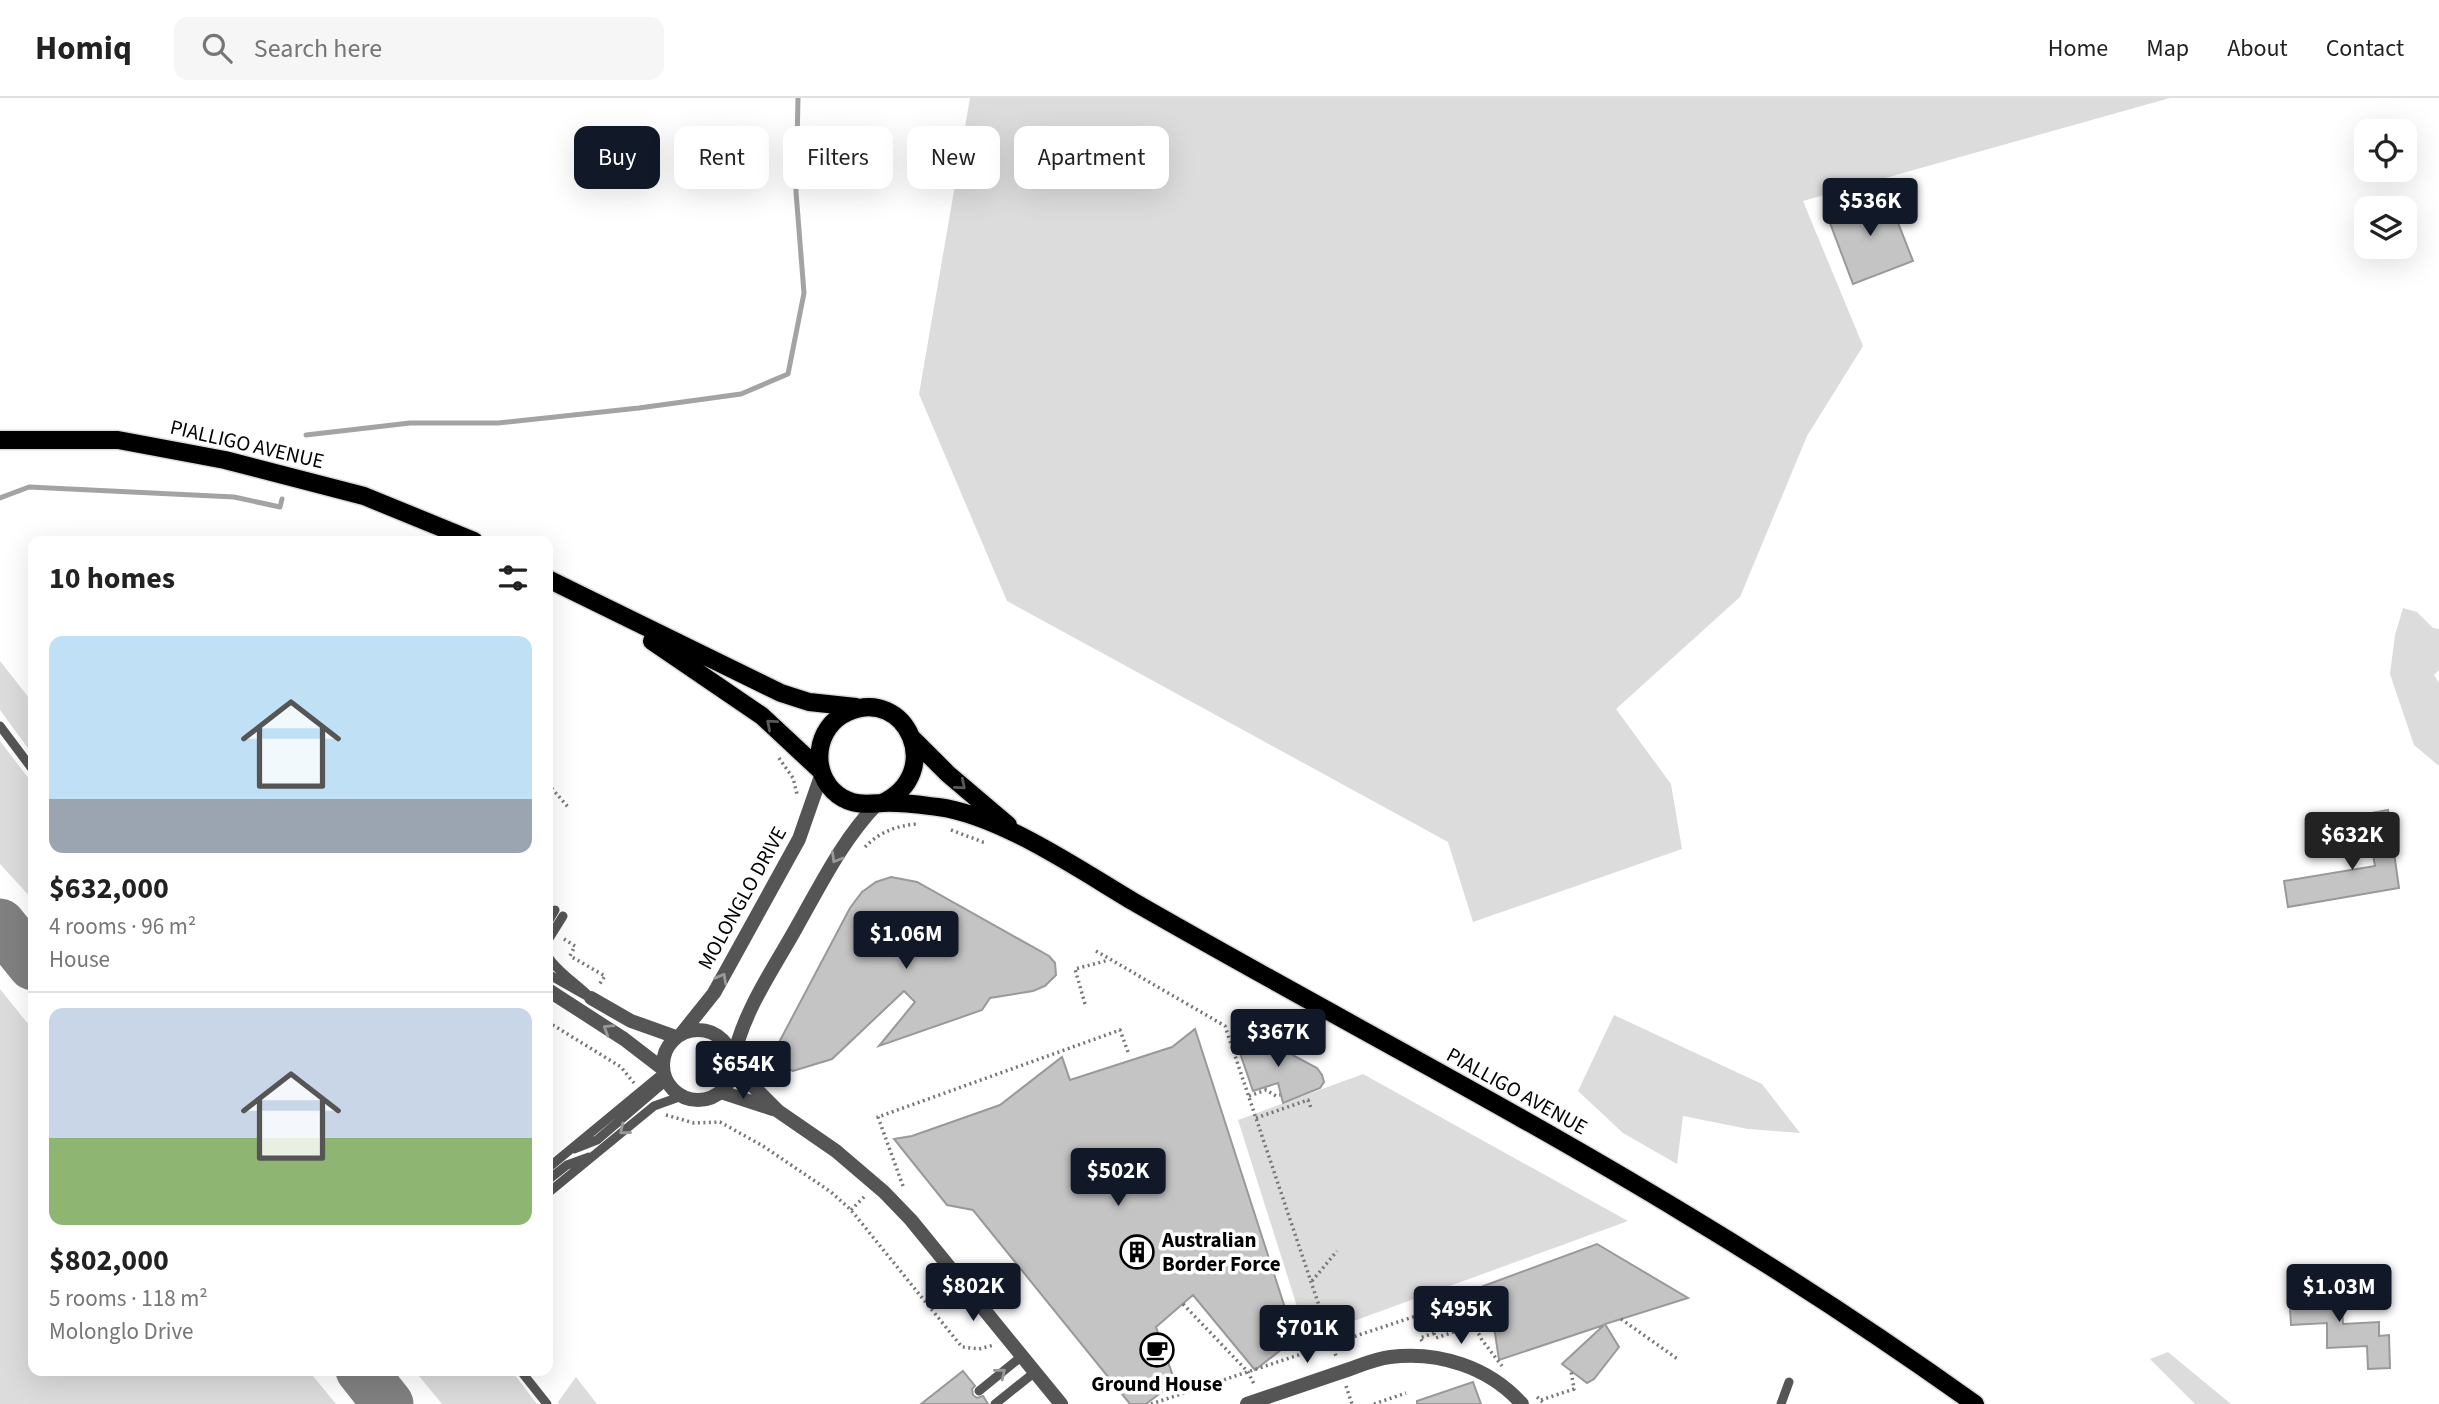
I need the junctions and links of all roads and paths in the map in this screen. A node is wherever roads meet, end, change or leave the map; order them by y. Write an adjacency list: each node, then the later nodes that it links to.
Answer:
1 (0, 440): 2 (main road, PIALLIGO AVENUE)
2 (462, 536)
3 (553, 582): 4 (main road)
4 (578, 595): 5 (main road); 10 (main road, one-way to 4)
5 (864, 708): 7 (main road); 10 (main road)
6 (0, 726): 9 (lane)
7 (912, 738): 13 (main road); 17 (main road, PIALLIGO AVENUE, one-way to 17)
8 (774, 752): 12 (path)
9 (28, 763)
10 (821, 772): 13 (main road); 29 (street, MOLONGLO DRIVE, one-way to 10)
11 (553, 790): 14 (path)
12 (798, 798)
13 (880, 803): 17 (main road, PIALLIGO AVENUE); 18 (street)
14 (568, 807)
15 (923, 823): 18 (path)
16 (944, 827): 17 (path)
17 (1024, 838): 79 (main road, PIALLIGO AVENUE)
18 (844, 844): 31 (street, one-way to 31)
19 (553, 918): 20 (lane)
20 (553, 928)
21 (1096, 951): 22 (path)
22 (1110, 959): 27 (path); 37 (path)
23 (553, 964): 26 (lane)
24 (553, 977): 26 (lane)
25 (553, 993): 32 (street, one-way to 25)
26 (591, 998): 29 (street)
27 (1085, 1004)
28 (553, 1025): 33 (path)
29 (679, 1035): 31 (street); 32 (street)
30 (1128, 1052): 46 (path)
31 (733, 1063): 34 (street); 40 (street)
32 (664, 1075): 33 (lane); 36 (street); 42 (lane)
33 (642, 1092): 42 (lane)
34 (720, 1092): 36 (street); 40 (street)
35 (1280, 1095): 37 (path)
36 (682, 1096): 38 (lane)
37 (1249, 1096): 41 (path)
38 (654, 1106): 43 (lane, one-way to 43); 55 (path)
39 (1311, 1108): 41 (path)
40 (778, 1111): 56 (street)
41 (1256, 1118): 49 (path)
42 (569, 1151): 44 (lane)
43 (597, 1153): 45 (lane); 47 (lane)
44 (553, 1164)
45 (553, 1176)
46 (903, 1186)
47 (553, 1189)
48 (1338, 1251): 49 (path)
49 (1311, 1282): 54 (path)
50 (1438, 1301): 52 (path)
51 (1183, 1304): 61 (path)
52 (1425, 1313): 54 (path); 58 (path)
53 (1621, 1319): 57 (path)
54 (1332, 1344): 61 (path); 62 (path)
55 (994, 1345)
56 (1022, 1356): 60 (street); 65 (lane, one-way to 56)
57 (1679, 1360)
58 (1506, 1371)
59 (1572, 1371): 68 (path)
60 (1035, 1372): 71 (lane); 72 (street)
61 (1248, 1372): 73 (path)
62 (1342, 1372): 69 (street); 74 (street); 75 (path)
63 (525, 1376): 70 (lane)
64 (1789, 1382): 78 (lane)
65 (979, 1391)
66 (1532, 1392): 68 (path)
67 (1406, 1393): 76 (path)
68 (1540, 1400): 69 (path); 77 (path)
69 (1527, 1403)
70 (547, 1404)
71 (995, 1404)
72 (1061, 1404)
73 (1151, 1404)
74 (1247, 1404)
75 (1352, 1404)
76 (1374, 1404)
77 (1545, 1404)
78 (1781, 1404)
79 (1975, 1404)

